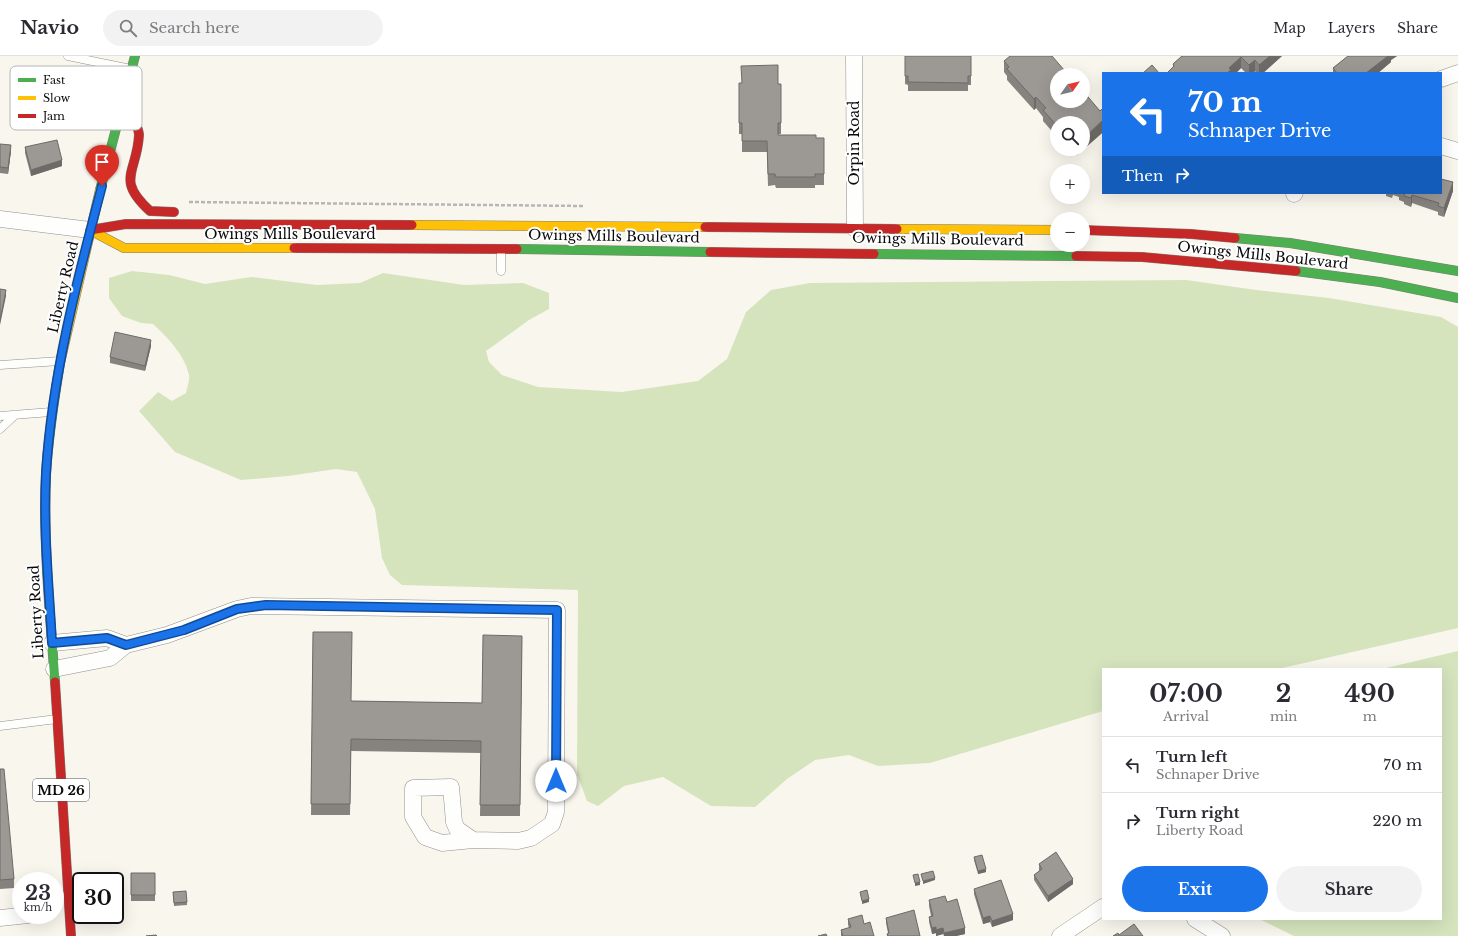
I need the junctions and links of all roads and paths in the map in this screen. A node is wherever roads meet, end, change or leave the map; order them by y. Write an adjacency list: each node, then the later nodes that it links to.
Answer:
1 (68, 56): 4 (lane)
2 (135, 56): 5 (main road, Liberty Road / MD 26)
3 (854, 56): 15 (street, Orpin Road)
4 (117, 66)
5 (133, 66)
6 (1458, 73): 7 (street)
7 (1442, 79)
8 (116, 130): 14 (main road, Liberty Road / MD 26)
9 (137, 130): 13 (main road)
10 (1442, 146): 11 (street)
11 (1458, 151)
12 (0, 219): 14 (street)
13 (200, 223): 14 (main road, Owings Mills Boulevard); 15 (main road, Owings Mills Boulevard)
14 (90, 230): 18 (main road, Owings Mills Boulevard); 22 (main road, Liberty Road / MD 26)
15 (855, 230): 16 (main road, Owings Mills Boulevard)
16 (1050, 230)
17 (1090, 230): 20 (main road, Owings Mills Boulevard)
18 (500, 249): 19 (lane); 21 (main road, Owings Mills Boulevard)
19 (501, 271)
20 (1458, 271)
21 (1458, 298)
22 (60, 361): 23 (lane); 24 (main road, Liberty Road / MD 26)
23 (0, 365)
24 (52, 412): 25 (lane); 28 (main road, Liberty Road / MD 26)
25 (15, 415): 26 (lane); 27 (lane)
26 (0, 416)
27 (0, 429)
28 (52, 643): 29 (street); 30 (main road, Liberty Road / MD 26)
29 (126, 645): 30 (street); 33 (street)
30 (54, 669): 31 (main road, Liberty Road / MD 26)
31 (57, 719): 32 (lane); 34 (main road, Liberty Road / MD 26)
32 (0, 726)
33 (473, 840): 33 (street)
34 (61, 872)
35 (1102, 908): 41 (street)
36 (12, 917): 38 (street)
37 (64, 917): 40 (main road, Liberty Road / MD 26)
38 (0, 918)
39 (1197, 920): 42 (street)
40 (71, 936)
41 (1060, 936)
42 (1222, 936)

